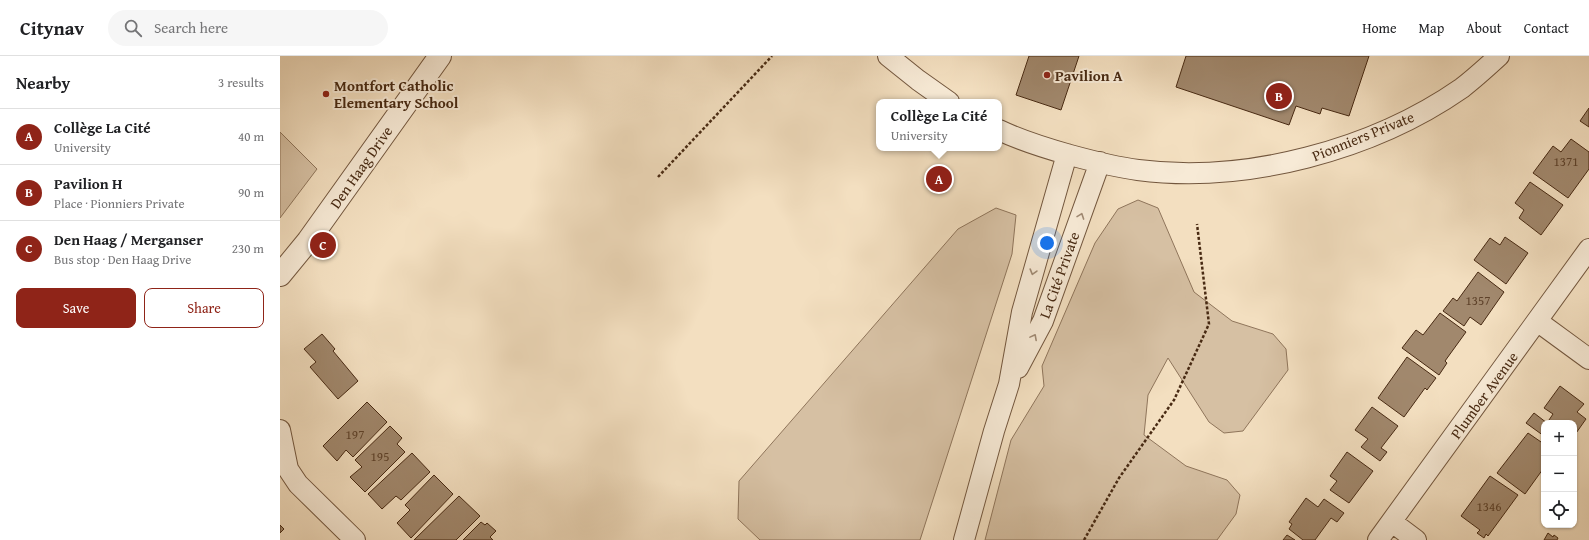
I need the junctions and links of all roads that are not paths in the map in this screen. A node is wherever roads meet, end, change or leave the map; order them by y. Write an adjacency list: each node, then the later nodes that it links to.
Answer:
1 (440, 56): 9 (street, Den Haag Drive)
2 (888, 56): 4 (street)
3 (1499, 56): 7 (street, Pionniers Private)
4 (945, 99)
5 (1002, 131): 6 (street, Pionniers Private)
6 (1067, 154): 7 (street, Pionniers Private); 12 (street, La Cité Private, one-way to 12)
7 (1100, 162): 12 (street, La Cité Private, one-way to 7)
8 (1589, 249): 10 (street, Plumber Avenue)
9 (280, 275)
10 (1537, 321): 11 (street); 14 (street, Plumber Avenue)
11 (1589, 359)
12 (1009, 384): 16 (street, La Cité Private)
13 (280, 430): 15 (street)
14 (1392, 522): 17 (street, Plumber Avenue); 18 (street)
15 (355, 540)
16 (964, 540)
17 (1378, 540)
18 (1416, 540)

